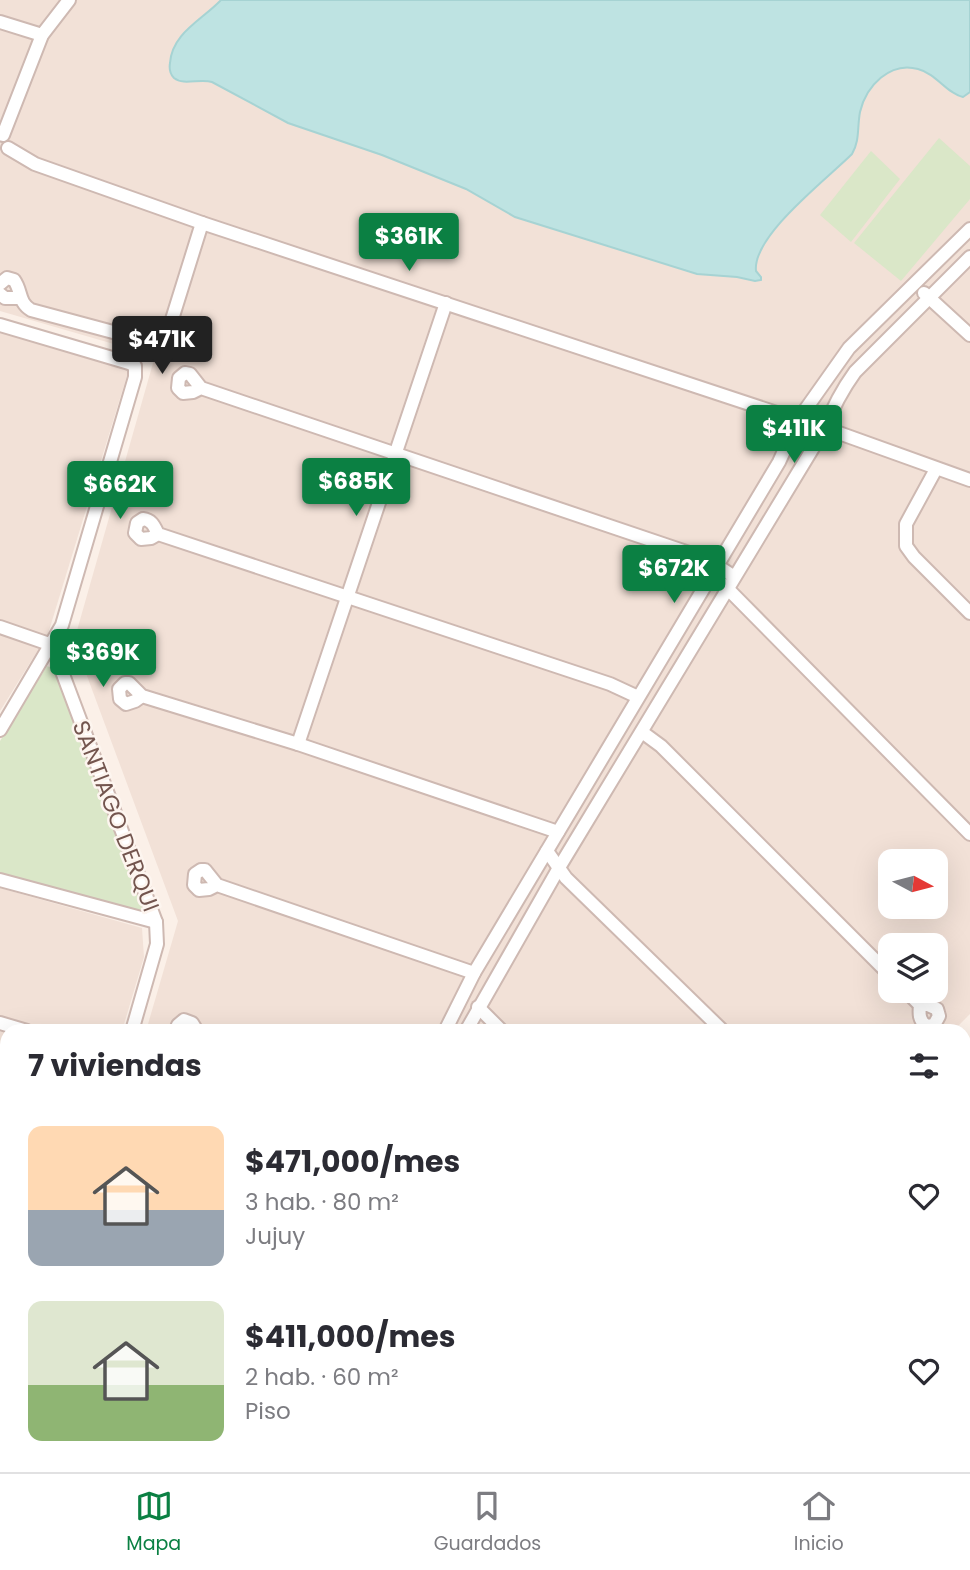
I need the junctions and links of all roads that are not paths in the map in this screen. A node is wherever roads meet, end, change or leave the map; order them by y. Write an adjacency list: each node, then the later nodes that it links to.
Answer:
1 (69, 0): 3 (street)
2 (0, 22): 3 (street)
3 (42, 35): 4 (street)
4 (1, 135): 5 (street)
5 (4, 151): 6 (street)
6 (202, 223): 12 (street); 14 (street)
7 (970, 229): 10 (street)
8 (970, 257): 13 (street)
9 (0, 284): 12 (street)
10 (915, 284): 13 (street); 18 (street)
11 (0, 295): 12 (street)
12 (19, 298)
13 (929, 299): 16 (street); 20 (street)
14 (446, 303): 19 (street); 23 (street)
15 (0, 324): 32 (street)
16 (970, 335)
17 (201, 388): 23 (street)
18 (809, 404): 19 (street); 20 (street)
19 (798, 420): 21 (street)
20 (827, 422): 22 (street); 24 (street)
21 (789, 439): 22 (street); 27 (street)
22 (814, 445): 28 (street)
23 (395, 454): 27 (street); 29 (street)
24 (936, 469): 25 (street); 30 (street)
25 (970, 480)
26 (158, 534): 29 (street)
27 (714, 570): 28 (street); 34 (street)
28 (730, 582): 35 (street); 41 (street)
29 (346, 598): 34 (street); 39 (street)
30 (970, 613)
31 (0, 627): 32 (street)
32 (52, 645): 37 (street); 46 (street, SANTIAGO DERQUI)
33 (142, 696): 39 (street)
34 (636, 702): 35 (street); 36 (street)
35 (651, 716): 38 (street)
36 (620, 729): 38 (street); 40 (street)
37 (0, 730)
38 (640, 736): 43 (street); 47 (street)
39 (298, 744): 40 (street)
40 (558, 832): 42 (street)
41 (970, 834)
42 (547, 851): 43 (street); 48 (street)
43 (560, 866): 49 (street); 56 (street)
44 (0, 880): 46 (street)
45 (217, 885): 48 (street)
46 (156, 922): 52 (street, SANTIAGO DERQUI)
47 (878, 963)
48 (471, 978): 49 (street); 50 (street)
49 (486, 993): 51 (street)
50 (457, 1006): 51 (street); 53 (street)
51 (476, 1011): 54 (street); 55 (street)
52 (134, 1024)
53 (448, 1024)
54 (470, 1024)
55 (493, 1024)
56 (716, 1024)

